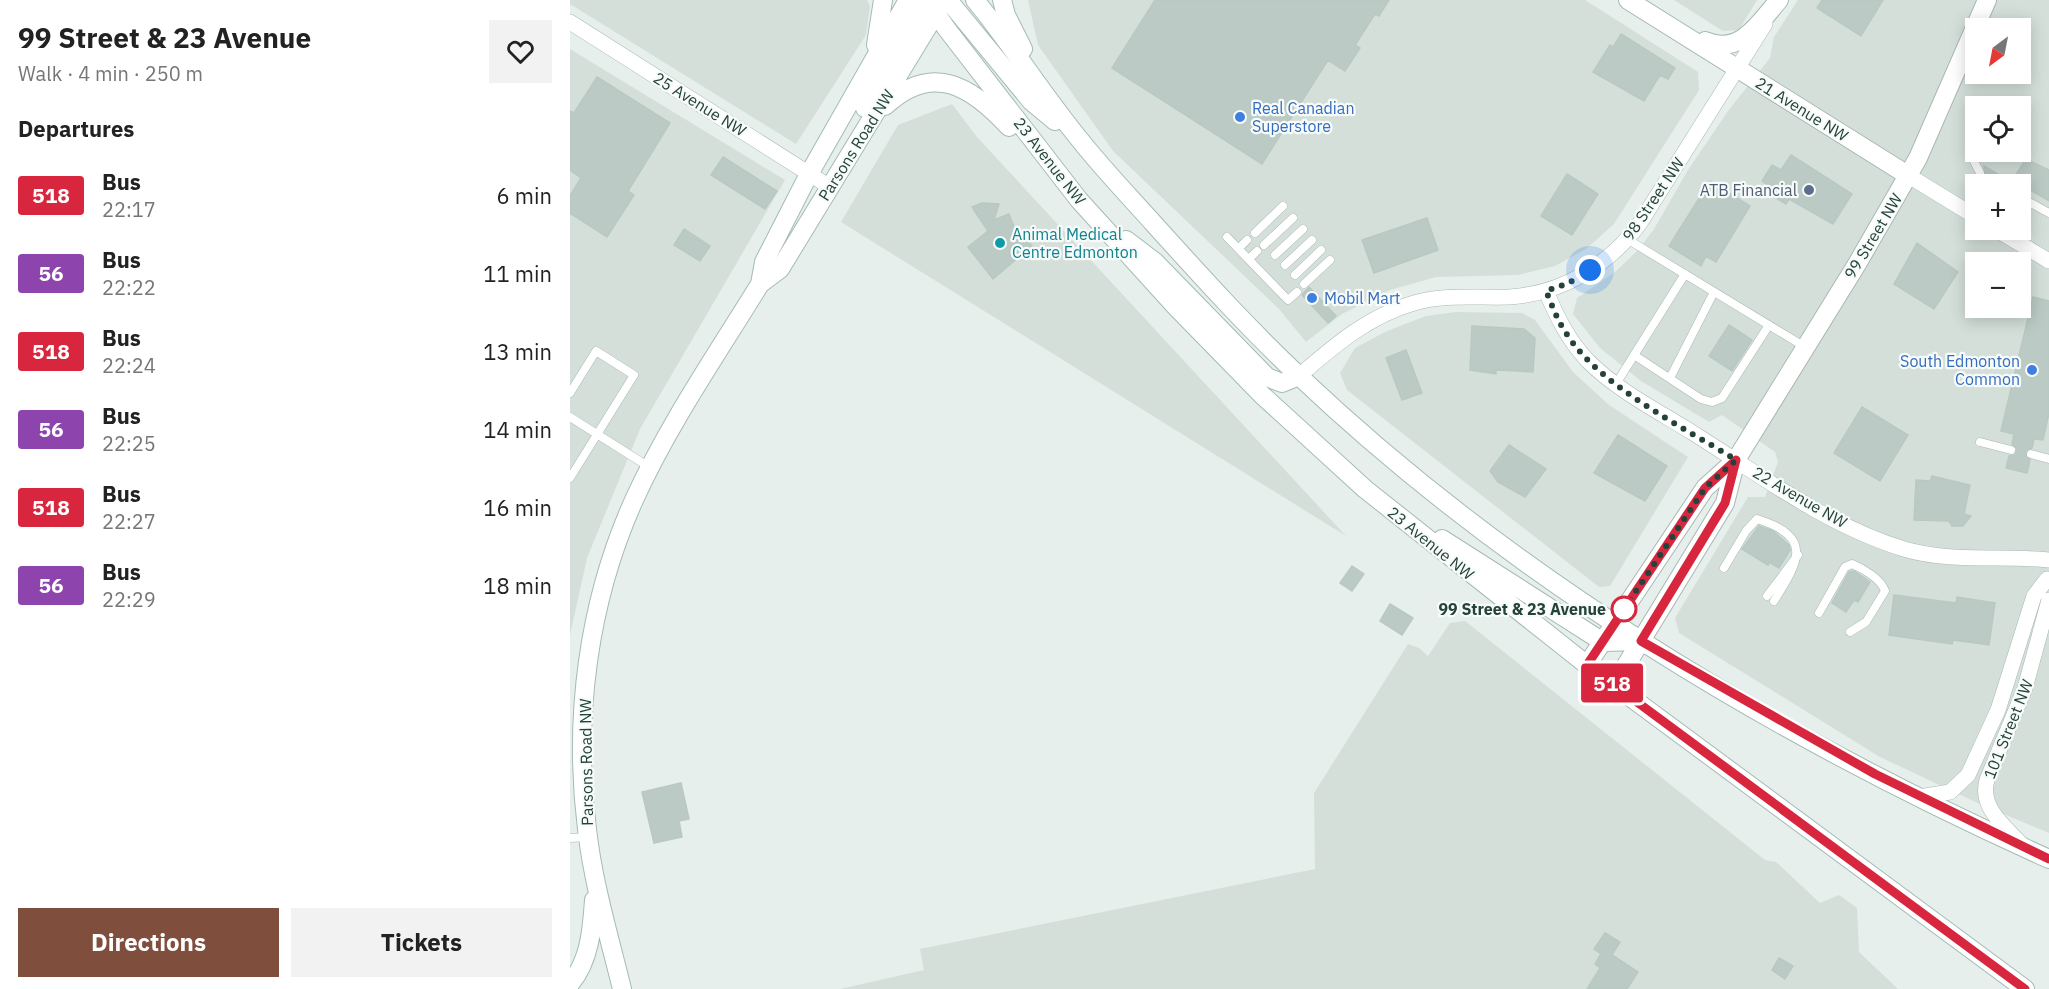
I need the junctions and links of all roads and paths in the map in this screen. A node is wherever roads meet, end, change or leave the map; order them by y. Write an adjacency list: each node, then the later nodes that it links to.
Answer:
1 (883, 0): 13 (main road)
2 (908, 0): 13 (main road, Parsons Road NW)
3 (975, 0): 12 (main road)
4 (1002, 0): 12 (main road)
5 (1628, 0): 9 (main road, 21 Avenue NW)
6 (1780, 0): 9 (main road); 11 (street, 98 Street NW)
7 (1987, 0): 19 (main road, 99 Street NW)
8 (936, 2): 14 (main road); 15 (main road, Parsons Road NW); 20 (main road); 21 (main road, 23 Avenue NW)
9 (1662, 21): 11 (main road, 21 Avenue NW)
10 (570, 22): 18 (street, 25 Avenue NW)
11 (1737, 68): 19 (main road, 21 Avenue NW); 31 (street, 98 Street NW)
12 (1053, 106): 14 (main road)
13 (844, 113): 18 (main road, Parsons Road NW)
14 (1082, 143): 60 (main road)
15 (858, 144): 20 (main road, Parsons Road NW); 21 (main road)
16 (1974, 162): 17 (lane)
17 (1980, 173)
18 (809, 174): 20 (street, 25 Avenue NW); 51 (main road, Parsons Road NW)
19 (1909, 176): 24 (street, 21 Avenue NW); 58 (main road, 99 Street NW)
20 (833, 181): 51 (main road, Parsons Road NW)
21 (1079, 200): 26 (main road, 23 Avenue NW)
22 (2031, 203): 25 (lane)
23 (1283, 206): 29 (lane)
24 (1965, 210)
25 (2049, 213)
26 (1093, 216): 60 (main road); 73 (main road, 23 Avenue NW)
27 (1293, 218): 35 (lane)
28 (1303, 229): 39 (lane)
29 (1255, 233)
30 (1227, 237): 36 (lane)
31 (1628, 239): 47 (lane); 54 (street, 98 Street NW)
32 (1247, 240): 36 (lane)
33 (1312, 240): 44 (lane)
34 (2014, 240): 42 (street)
35 (1264, 245)
36 (1239, 248): 40 (lane)
37 (1321, 250): 48 (lane)
38 (1257, 251): 40 (lane)
39 (1275, 255)
40 (1249, 259): 45 (lane)
41 (1330, 261): 52 (lane)
42 (2049, 261)
43 (1267, 262): 45 (lane)
44 (1285, 265)
45 (1259, 270): 49 (lane)
46 (1278, 273): 49 (lane)
47 (1685, 274): 56 (lane); 59 (lane)
48 (1296, 275)
49 (1269, 280): 53 (lane)
50 (1288, 283): 53 (lane)
51 (760, 284): 71 (main road, Parsons Road NW)
52 (1304, 284)
53 (1280, 291): 55 (lane)
54 (1546, 291): 60 (street, 98 Street NW); 62 (street, 22 Avenue NW)
55 (1297, 292)
56 (1714, 292): 57 (lane); 61 (lane)
57 (1769, 325): 58 (lane); 61 (lane)
58 (1807, 348): 70 (main road, 99 Street NW)
59 (1634, 355): 61 (lane); 62 (lane)
60 (1299, 376): 80 (main road)
61 (1670, 378)
62 (1616, 384): 70 (street, 22 Avenue NW)
63 (570, 393): 65 (lane)
64 (570, 417): 65 (lane)
65 (597, 435): 71 (lane); 72 (lane)
66 (1980, 442): 67 (lane)
67 (2011, 450)
68 (2031, 454): 69 (lane)
69 (2049, 459)
70 (1736, 460): 74 (street, 22 Avenue NW); 80 (main road, 99 Street NW); 82 (main road, 99 Street NW)
71 (650, 468): 86 (main road, Parsons Road NW)
72 (570, 478)
73 (1365, 489): 83 (main road); 84 (main road, 23 Avenue NW)
74 (2049, 560)
75 (1724, 568): 77 (lane)
76 (2048, 574): 78 (street, 101 Street NW); 87 (street, 101 Street NW)
77 (1771, 598)
78 (2049, 599): 89 (street, 101 Street NW)
79 (1819, 613): 81 (lane)
80 (1614, 624): 82 (main road); 83 (main road, 99 Street NW)
81 (1850, 632)
82 (1641, 641): 83 (main road); 85 (main road, 99 Street NW); 87 (main road)
83 (1602, 642): 84 (main road, 99 Street NW)
84 (1587, 665): 85 (main road, 23 Avenue NW)
85 (1614, 685): 94 (main road, 23 Avenue NW)
86 (576, 737): 88 (main road, Parsons Road NW)
87 (1919, 797): 89 (main road)
88 (579, 837): 91 (main road, Parsons Road NW)
89 (2024, 847): 90 (main road)
90 (2049, 859)
91 (595, 880): 92 (main road); 93 (main road, Parsons Road NW)
92 (570, 984)
93 (622, 989)
94 (2025, 989)

